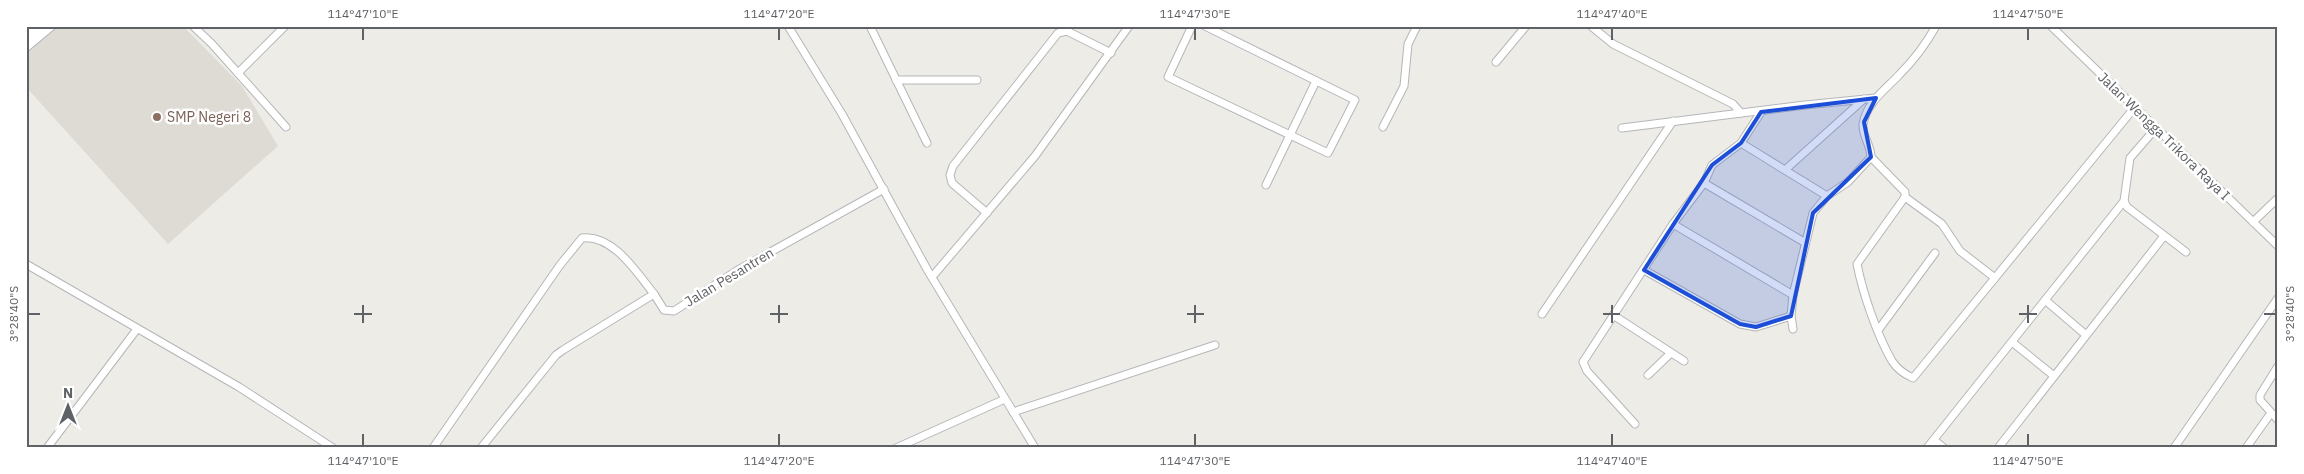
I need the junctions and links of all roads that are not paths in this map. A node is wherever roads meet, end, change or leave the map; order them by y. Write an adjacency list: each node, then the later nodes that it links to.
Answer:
1 (38, 26): 15 (street)
2 (50, 26): 16 (street)
3 (193, 26): 19 (street)
4 (285, 26): 19 (street)
5 (788, 26): 40 (street)
6 (870, 26): 20 (street)
7 (1129, 26): 17 (street)
8 (1192, 26): 33 (street)
9 (1205, 26): 22 (street)
10 (1417, 26): 30 (street)
11 (1526, 26): 18 (street)
12 (1591, 26): 27 (street)
13 (1936, 26): 23 (street)
14 (2051, 26): 25 (street, Jalan Wengga Trikora Raya I)
15 (26, 36)
16 (26, 46)
17 (1110, 53): 45 (street); 45 (street)
18 (1496, 62)
19 (238, 73): 29 (street)
20 (896, 80): 21 (street); 34 (street)
21 (977, 80)
22 (1316, 81): 33 (street); 33 (street)
23 (1876, 98): 24 (street); 36 (street)
24 (1864, 99): 26 (street); 37 (street)
25 (2135, 107): 32 (street, Jalan Wengga Trikora Raya I); 56 (street)
26 (1761, 112): 27 (street); 35 (street)
27 (1740, 113): 28 (street)
28 (1673, 120): 31 (street); 61 (street)
29 (286, 127)
30 (1383, 127)
31 (1622, 128)
32 (2156, 128): 44 (street); 46 (street, Jalan Wengga Trikora Raya I)
33 (1290, 135): 39 (street)
34 (927, 143)
35 (1741, 143): 37 (street); 38 (street)
36 (1872, 157): 41 (street); 42 (street)
37 (1785, 170): 41 (street)
38 (1704, 183): 47 (street); 49 (street)
39 (1266, 185)
40 (884, 189): 55 (street); 57 (street, Jalan Pesantren)
41 (1827, 196): 49 (street)
42 (1905, 198): 56 (street); 66 (street)
43 (2278, 198): 46 (street)
44 (2124, 201): 48 (street); 60 (street)
45 (987, 213): 55 (street)
46 (2254, 222): 50 (street, Jalan Wengga Trikora Raya I)
47 (1673, 224): 54 (street); 58 (street)
48 (2164, 236): 51 (street); 67 (street)
49 (1804, 242): 58 (street)
50 (2278, 246)
51 (2186, 252)
52 (1935, 253): 66 (street)
53 (26, 264): 64 (street)
54 (1644, 270): 62 (street); 63 (street)
55 (932, 277): 75 (street)
56 (1995, 278): 66 (street)
57 (654, 294): 83 (street); 84 (street)
58 (1793, 295): 63 (street)
59 (2278, 298): 90 (street)
60 (2045, 300): 67 (street); 68 (street)
61 (1542, 314)
62 (1613, 316): 70 (street); 79 (street)
63 (1791, 316): 65 (street)
64 (137, 329): 81 (street); 82 (street)
65 (1793, 329)
66 (1878, 329)
67 (2086, 335): 74 (street)
68 (2012, 342): 74 (street); 80 (street)
69 (1215, 345): 76 (street)
70 (1671, 353): 71 (street); 73 (street)
71 (1684, 361)
72 (2278, 366): 77 (street)
73 (1648, 375)
74 (2054, 376): 89 (street)
75 (1005, 399): 76 (street); 85 (street)
76 (1013, 412): 86 (street)
77 (2271, 413): 78 (street); 91 (street)
78 (2278, 420)
79 (1635, 424)
80 (1934, 440): 87 (street); 88 (street)
81 (47, 448)
82 (333, 448)
83 (433, 448)
84 (481, 448)
85 (896, 448)
86 (1035, 448)
87 (1927, 448)
88 (1944, 448)
89 (1998, 448)
90 (2174, 448)
91 (2246, 448)

